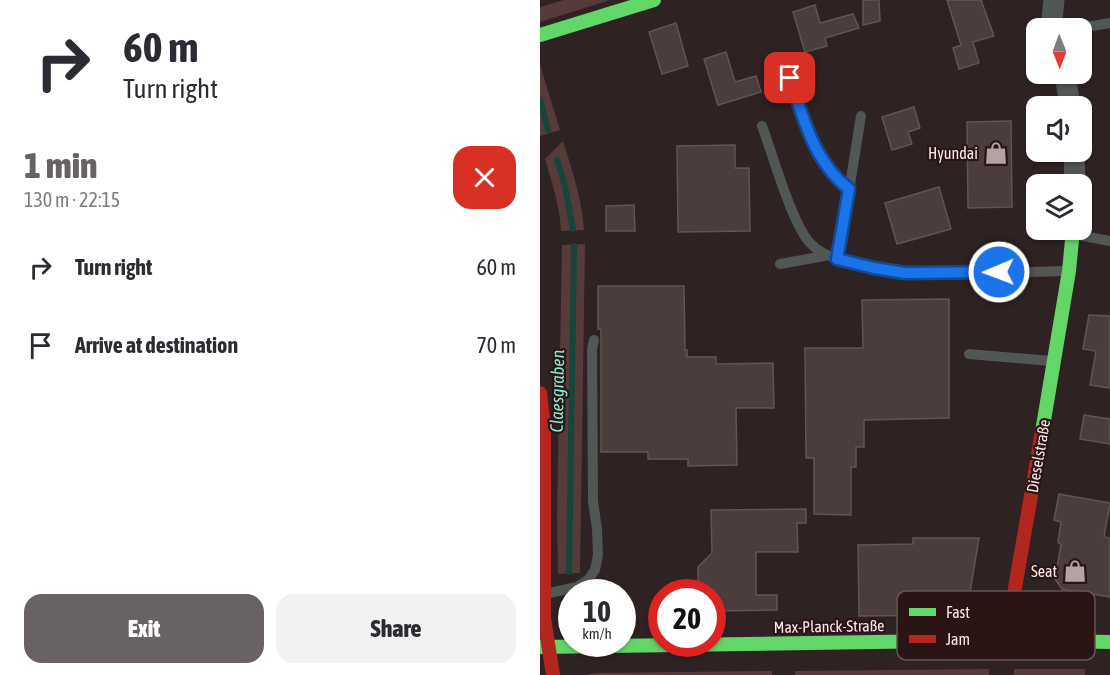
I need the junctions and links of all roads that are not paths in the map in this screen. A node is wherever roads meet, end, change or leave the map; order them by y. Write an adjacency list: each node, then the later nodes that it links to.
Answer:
1 (654, 0): 6 (street)
2 (1040, 0): 3 (street)
3 (1053, 16)
4 (1110, 23): 5 (lane)
5 (1092, 26)
6 (540, 35)
7 (783, 57): 10 (lane)
8 (861, 116): 10 (lane)
9 (762, 126): 14 (lane)
10 (849, 189): 15 (lane)
11 (1092, 237): 13 (lane)
12 (1072, 240): 17 (street, Dieselstraße)
13 (1110, 241)
14 (824, 256): 15 (lane); 16 (lane)
15 (837, 259): 17 (lane)
16 (780, 264)
17 (1069, 271): 20 (street, Dieselstraße)
18 (594, 340): 23 (lane)
19 (969, 354): 20 (lane)
20 (1054, 362): 22 (street, Dieselstraße)
21 (540, 393): 23 (street)
22 (1014, 591)
23 (544, 594): 27 (street)
24 (897, 642): 27 (street, Max-Planck-Straße)
25 (1095, 642): 26 (street, Max-Planck-Straße)
26 (1110, 642)
27 (544, 647): 28 (street)
28 (553, 675)

